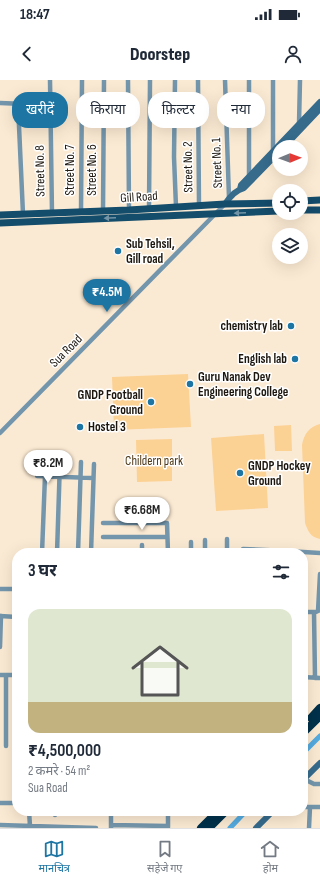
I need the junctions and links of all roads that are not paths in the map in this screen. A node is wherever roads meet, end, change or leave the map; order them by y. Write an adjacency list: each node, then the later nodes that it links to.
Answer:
1 (50, 80): 38 (street, Street No. 8)
2 (82, 80): 36 (street, Street No. 7)
3 (104, 80): 37 (street, Street No. 6)
4 (128, 80): 32 (street)
5 (150, 80): 31 (street)
6 (175, 80): 30 (street)
7 (198, 80): 29 (street, Street No. 2)
8 (225, 80): 26 (street, Street No. 1)
9 (249, 80): 23 (street)
10 (273, 80): 18 (street)
11 (300, 80): 16 (street)
12 (320, 102): 16 (street)
13 (0, 103): 14 (street)
14 (12, 104)
15 (320, 109): 20 (street)
16 (299, 124): 19 (street)
17 (19, 128): 40 (street)
18 (276, 140)
19 (286, 140)
20 (291, 140)
21 (272, 156): 23 (street)
22 (272, 156): 24 (street)
23 (249, 176): 24 (street)
24 (240, 189): 26 (street)
25 (320, 200): 27 (main road)
26 (227, 201): 28 (main road, Gill Road); 29 (main road, Gill Road); 39 (street, Sua Road)
27 (308, 201)
28 (272, 203)
29 (199, 206): 30 (main road, Gill Road)
30 (176, 207): 31 (main road, Gill Road)
31 (149, 209): 32 (main road, Gill Road)
32 (129, 210): 37 (main road, Gill Road)
33 (308, 210): 34 (main road)
34 (320, 210)
35 (272, 211): 39 (main road, Gill Road, one-way to 39)
36 (81, 212): 37 (main road, Gill Road); 38 (main road, Gill Road)
37 (103, 212)
38 (52, 213): 40 (main road, Gill Road)
39 (216, 213): 42 (main road, Gill Road, one-way to 42); 43 (street, Sua Road)
40 (23, 214): 41 (main road, Gill Road)
41 (0, 215)
42 (0, 223)
43 (0, 433)
44 (60, 461): 49 (street)
45 (81, 462): 50 (street)
46 (94, 464): 51 (street)
47 (37, 476): 48 (street)
48 (45, 476): 49 (street); 58 (street)
49 (60, 476): 50 (street); 59 (street)
50 (80, 477): 51 (street); 60 (street)
51 (93, 478): 61 (street)
52 (103, 523): 54 (street)
53 (103, 537): 54 (street)
54 (167, 537): 62 (street)
55 (205, 540): 64 (street)
56 (227, 540): 65 (street)
57 (191, 542): 63 (street)
58 (42, 548)
59 (57, 548)
60 (78, 548)
61 (91, 548)
62 (168, 548)
63 (191, 548)
64 (205, 548)
65 (227, 548)
66 (308, 553): 67 (street)
67 (320, 553)
68 (320, 574): 71 (street)
69 (0, 589): 70 (street)
70 (12, 589)
71 (317, 612): 79 (street)
72 (0, 616): 73 (street); 74 (street)
73 (12, 617)
74 (0, 647)
75 (6, 675): 76 (street); 77 (street); 84 (street)
76 (12, 675)
77 (0, 676)
78 (308, 677): 79 (street)
79 (318, 678)
80 (320, 708): 82 (highway)
81 (320, 716): 83 (highway)
82 (308, 720)
83 (308, 728)
84 (6, 746)
85 (320, 763): 86 (street)
86 (308, 776)
87 (308, 782): 88 (street)
88 (320, 784)
89 (0, 803): 90 (street)
90 (12, 803)
91 (310, 807): 92 (street); 108 (street)
92 (320, 807)
93 (29, 816): 101 (street)
94 (112, 816): 100 (street)
95 (168, 816): 102 (street)
96 (213, 816): 104 (highway)
97 (221, 816): 105 (highway)
98 (268, 816): 106 (street)
99 (0, 825): 101 (street)
100 (111, 826): 102 (street)
101 (29, 827): 103 (street)
102 (168, 827)
103 (96, 828)
104 (201, 828)
105 (209, 828)
106 (256, 828): 107 (street)
107 (262, 828)
108 (309, 828)

